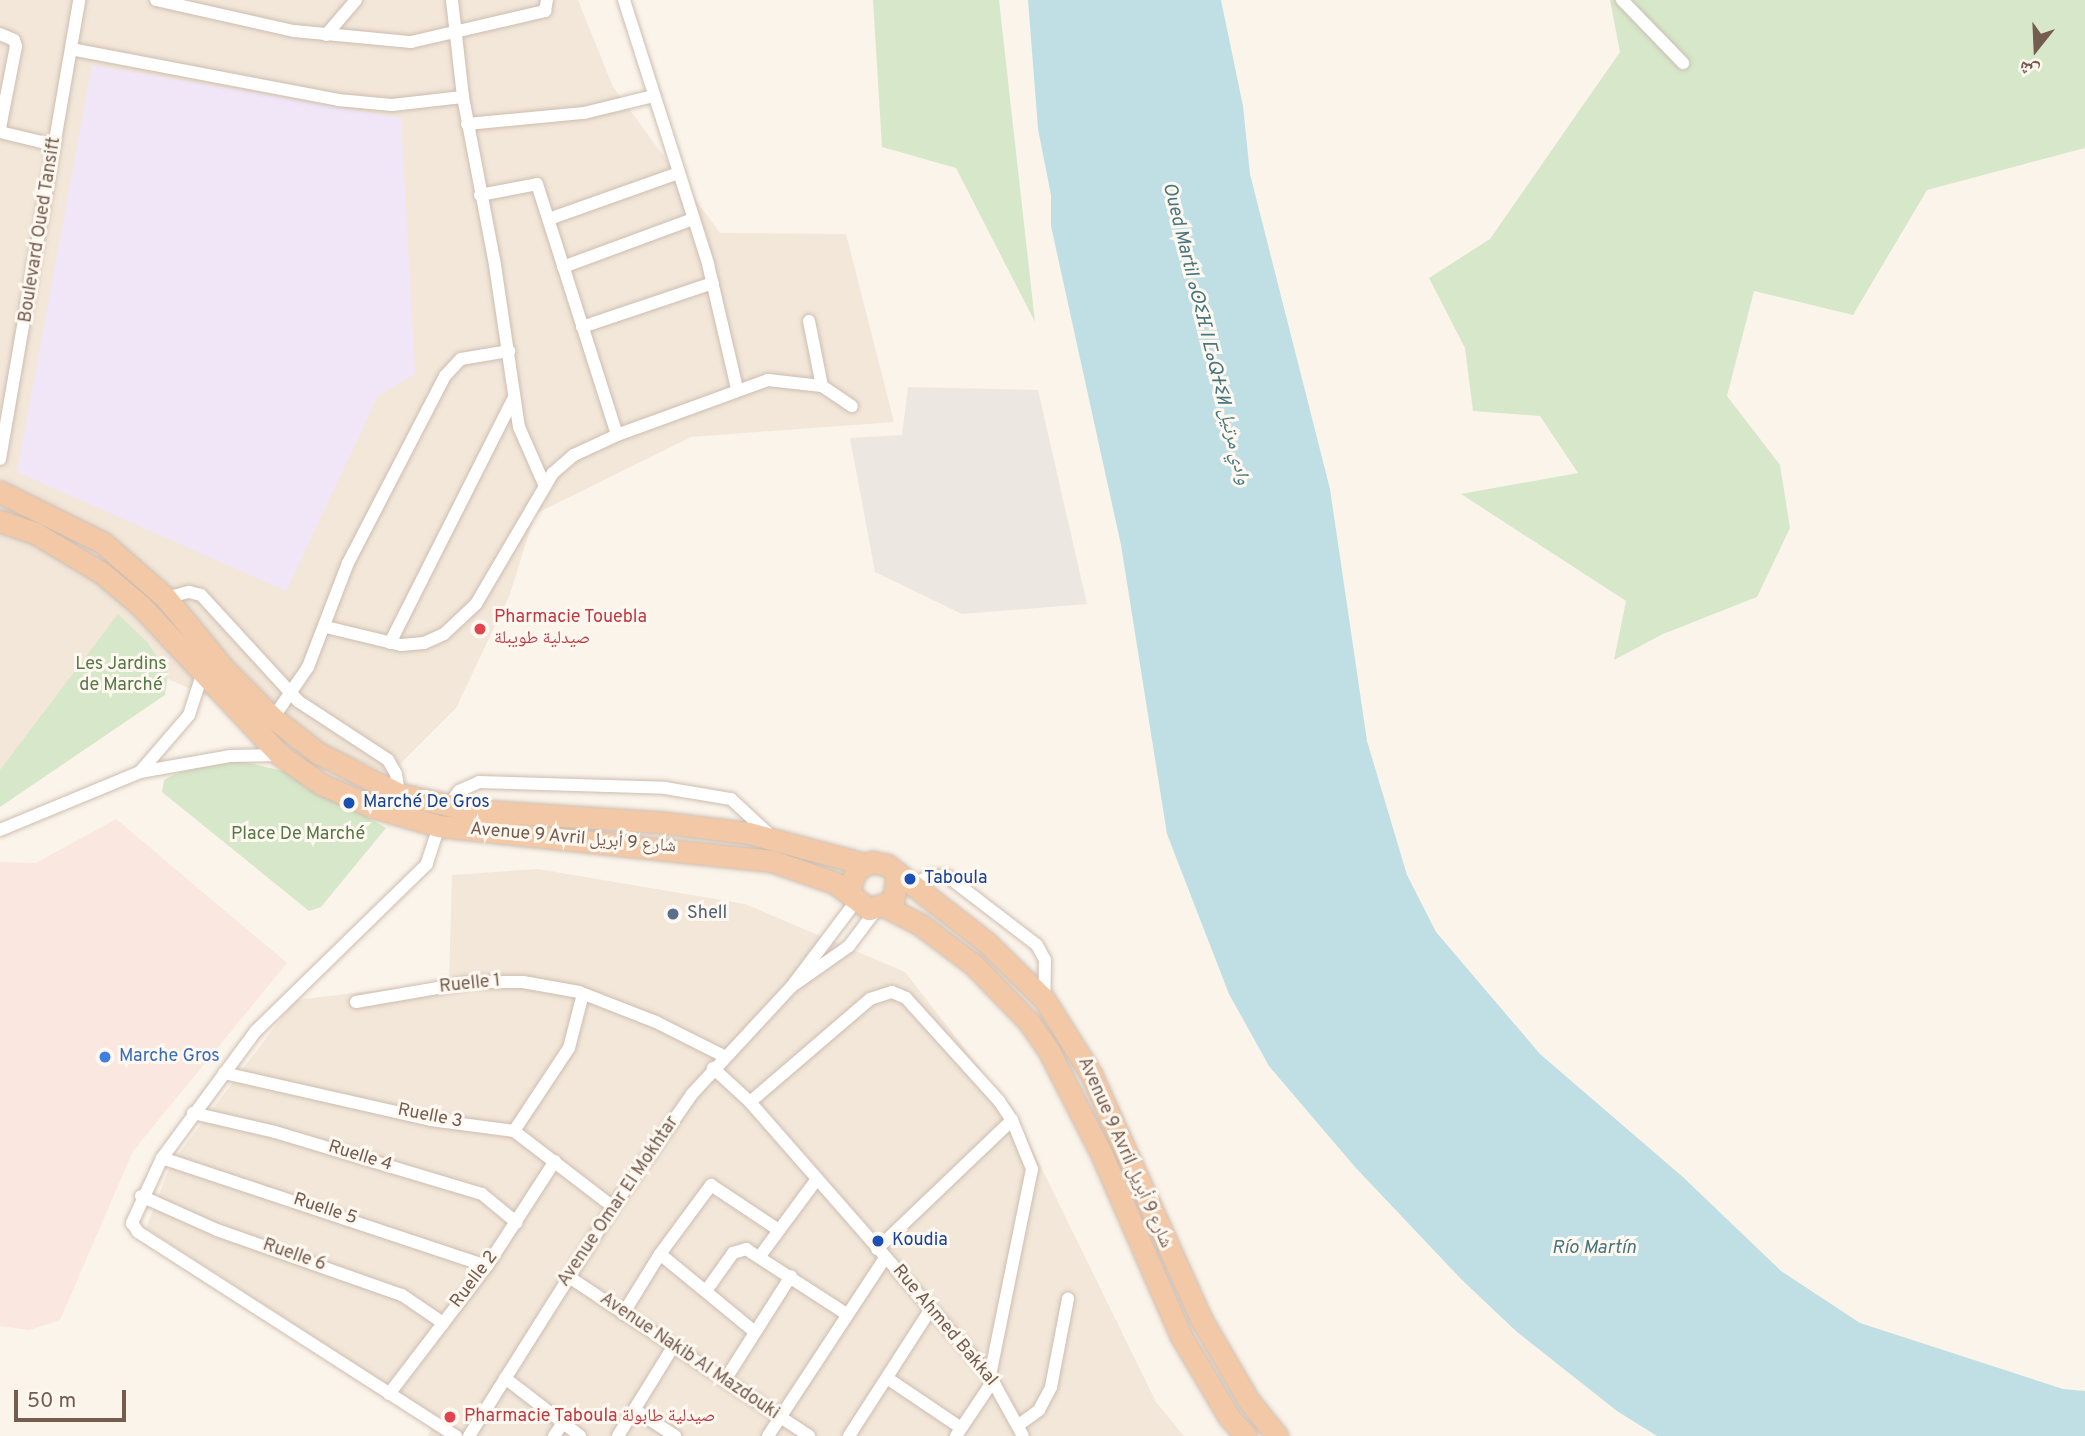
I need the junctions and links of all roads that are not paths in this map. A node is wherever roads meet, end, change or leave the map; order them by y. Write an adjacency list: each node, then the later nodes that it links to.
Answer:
1 (79, 0): 11 (street, Boulevard Oued Tansift)
2 (156, 0): 10 (street)
3 (356, 0): 10 (street)
4 (452, 0): 8 (street)
5 (548, 0): 8 (street)
6 (624, 0): 13 (street)
7 (1622, 0): 12 (street)
8 (454, 32): 10 (street); 14 (street)
9 (0, 33): 16 (street)
10 (326, 34)
11 (71, 49): 14 (street); 17 (street, Boulevard Oued Tansift)
12 (1683, 63)
13 (654, 96): 15 (street); 18 (street)
14 (463, 97): 15 (street)
15 (467, 124): 19 (street)
16 (0, 130): 17 (street)
17 (54, 145): 32 (street, Boulevard Oued Tansift)
18 (678, 173): 20 (street); 21 (street)
19 (480, 195): 20 (street); 26 (street)
20 (549, 219): 22 (street)
21 (693, 219): 22 (street); 23 (street)
22 (564, 267): 25 (street)
23 (713, 283): 25 (street); 28 (street)
24 (809, 321): 27 (street)
25 (582, 327): 31 (street)
26 (509, 351): 29 (street); 37 (street)
27 (822, 386): 28 (street); 30 (street)
28 (737, 389): 31 (street)
29 (514, 398): 33 (street); 38 (street)
30 (852, 407)
31 (617, 435): 33 (street)
32 (0, 459)
33 (544, 484): 38 (street)
34 (0, 492): 36 (highway)
35 (0, 521): 39 (highway)
36 (166, 598): 40 (street); 41 (highway, Avenue 9 Avril شارع 9 أبريل)
37 (326, 627): 38 (street); 40 (street)
38 (390, 643)
39 (203, 672): 42 (highway); 43 (street)
40 (291, 694): 41 (street); 44 (street)
41 (273, 718): 44 (highway, Avenue 9 Avril شارع 9 أبريل)
42 (288, 762): 43 (street); 45 (highway, Avenue 9 Avril شارع 9 أبريل)
43 (140, 772): 46 (street)
44 (398, 794): 45 (highway, Avenue 9 Avril شارع 9 أبريل)
45 (443, 817): 47 (highway, Avenue 9 Avril شارع 9 أبريل); 47 (street); 50 (highway, Avenue 9 Avril شارع 9 أبريل); 58 (street)
46 (0, 830)
47 (772, 837): 48 (highway, Avenue 9 Avril شارع 9 أبريل)
48 (865, 864): 49 (highway, Avenue 9 Avril شارع 9 أبريل); 50 (highway)
49 (903, 881): 51 (highway); 54 (highway, Avenue 9 Avril شارع 9 أبريل); 54 (street)
50 (854, 899): 51 (highway, Avenue 9 Avril شارع 9 أبريل); 52 (street, Avenue Omar El Mokhtar)
51 (881, 908): 52 (street, Avenue Omar El Mokhtar); 103 (highway, Avenue 9 Avril شارع 9 أبريل)
52 (792, 986): 56 (street, Avenue Omar El Mokhtar)
53 (583, 994): 55 (street, Ruelle 1); 56 (street, Ruelle 1); 62 (street)
54 (1044, 999): 104 (highway, Avenue 9 Avril شارع 9 أبريل)
55 (356, 1002)
56 (724, 1056): 57 (street, Avenue Omar El Mokhtar)
57 (713, 1068): 59 (street, Rue Ahmed Bakkal); 67 (street, Avenue Omar El Mokhtar)
58 (224, 1073): 60 (street); 62 (street, Ruelle 3)
59 (750, 1102): 61 (street); 65 (street, Rue Ahmed Bakkal)
60 (193, 1113): 63 (street); 68 (street, Ruelle 4)
61 (1012, 1120): 70 (street); 86 (street)
62 (514, 1131): 64 (street, Ruelle 3)
63 (162, 1158): 66 (street); 73 (street, Ruelle 5)
64 (555, 1161): 67 (street, Ruelle 3); 68 (street, Ruelle 2)
65 (817, 1179): 69 (street); 70 (street, Rue Ahmed Bakkal)
66 (141, 1196): 81 (street, Ruelle 6); 88 (street)
67 (613, 1207): 75 (street, Avenue Omar El Mokhtar)
68 (517, 1223): 73 (street, Ruelle 2)
69 (778, 1228): 71 (street); 72 (street)
70 (881, 1253): 78 (street, Rue Ahmed Bakkal); 79 (street)
71 (660, 1254): 76 (street); 80 (street)
72 (760, 1256): 74 (street); 76 (street)
73 (487, 1266): 81 (street, Ruelle 2)
74 (791, 1276): 79 (street); 82 (street)
75 (569, 1277): 80 (street, Avenue Nakib Al Mazdouki); 84 (street, Avenue Omar El Mokhtar)
76 (706, 1291): 82 (street)
77 (1068, 1299): 92 (street)
78 (931, 1309): 85 (street); 86 (street, Rue Ahmed Bakkal)
79 (845, 1313): 90 (street)
80 (623, 1314): 83 (street, Avenue Nakib Al Mazdouki)
81 (443, 1323): 88 (street, Ruelle 2)
82 (755, 1332): 87 (street)
83 (674, 1347): 87 (street, Avenue Nakib Al Mazdouki); 89 (street)
84 (505, 1378): 91 (street); 95 (street, Avenue Omar El Mokhtar)
85 (887, 1378): 93 (street); 102 (street)
86 (992, 1378): 92 (street, Rue Ahmed Bakkal); 93 (street)
87 (724, 1380): 90 (street, Avenue Nakib Al Mazdouki)
88 (389, 1394): 94 (street)
89 (635, 1410): 98 (street); 99 (street)
90 (780, 1418): 100 (street); 101 (street, Avenue Nakib Al Mazdouki)
91 (562, 1424): 96 (street); 97 (street)
92 (1022, 1430)
93 (958, 1432)
94 (456, 1436)
95 (469, 1436)
96 (554, 1436)
97 (580, 1436)
98 (618, 1436)
99 (675, 1436)
100 (768, 1436)
101 (809, 1436)
102 (849, 1436)
103 (1246, 1436)
104 (1277, 1436)

